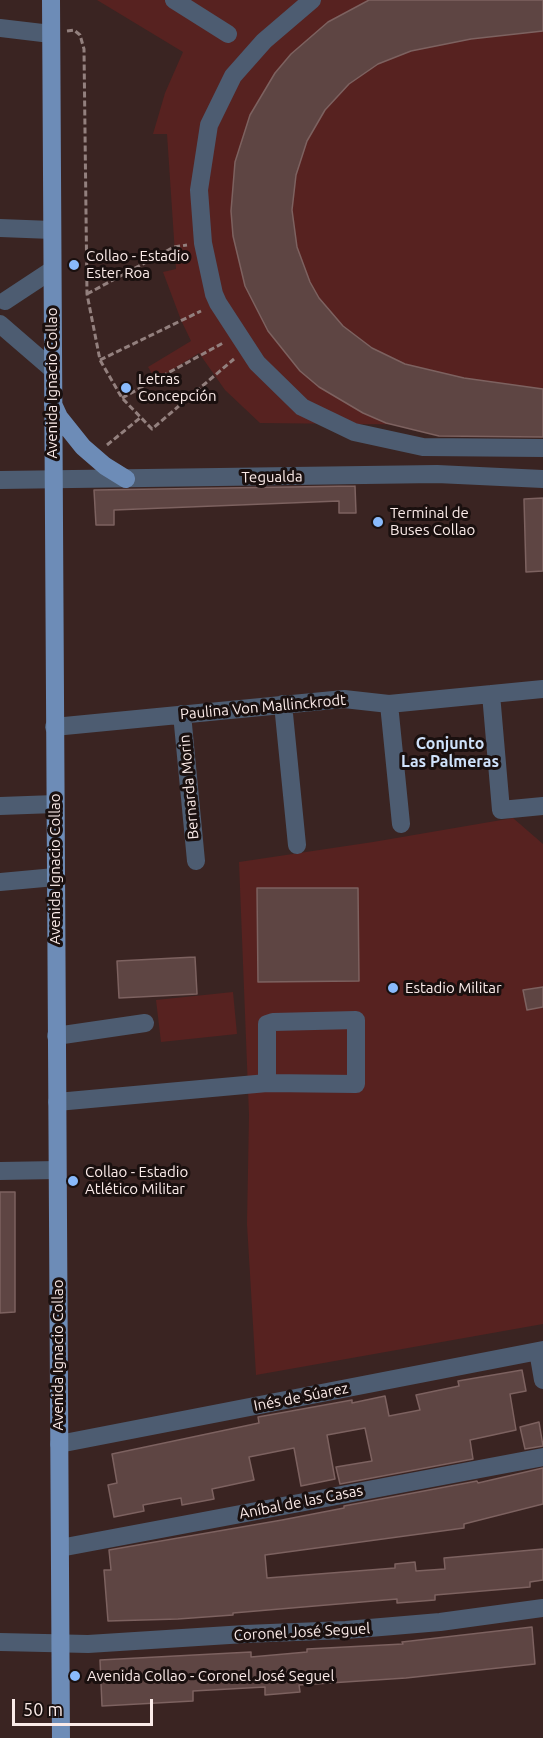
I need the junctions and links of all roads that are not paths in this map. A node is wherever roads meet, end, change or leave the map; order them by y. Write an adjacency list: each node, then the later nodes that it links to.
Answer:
1 (51, 0): 5 (main road, Avenida Ignacio Collao)
2 (174, 0): 6 (street)
3 (312, 0): 14 (street)
4 (0, 28): 5 (street)
5 (51, 34): 8 (main road, Avenida Ignacio Collao)
6 (228, 34)
7 (0, 228): 8 (street)
8 (52, 230): 9 (main road, Avenida Ignacio Collao)
9 (52, 270): 10 (street); 12 (main road, Avenida Ignacio Collao)
10 (5, 301)
11 (0, 324): 12 (street)
12 (52, 369): 13 (main road, Avenida Ignacio Collao)
13 (52, 403): 15 (main road, Avenida Ignacio Collao); 16 (main road)
14 (543, 448)
15 (53, 479): 16 (street, Tegualda); 18 (street, Tegualda); 24 (main road, Avenida Ignacio Collao)
16 (126, 479): 17 (street, Tegualda)
17 (543, 479)
18 (0, 480)
19 (543, 689): 20 (street, Paulina Von Mallinckrodt)
20 (491, 694): 22 (street, Paulina Von Mallinckrodt); 27 (street)
21 (284, 704): 22 (street, Paulina Von Mallinckrodt); 23 (street, Paulina Von Mallinckrodt); 29 (street)
22 (389, 704): 28 (street)
23 (182, 714): 24 (street, Paulina Von Mallinckrodt); 30 (street, Bernarda Morin)
24 (54, 727): 25 (main road, Avenida Ignacio Collao)
25 (55, 804): 26 (street); 31 (main road, Avenida Ignacio Collao)
26 (0, 806)
27 (543, 806)
28 (401, 824)
29 (297, 844)
30 (196, 861)
31 (55, 877): 32 (street); 34 (main road, Avenida Ignacio Collao)
32 (0, 882)
33 (145, 1023): 34 (street)
34 (56, 1036): 36 (main road, Avenida Ignacio Collao)
35 (267, 1083): 35 (street); 36 (street)
36 (57, 1102): 37 (main road, Avenida Ignacio Collao)
37 (57, 1170): 38 (street); 41 (main road, Avenida Ignacio Collao)
38 (0, 1171)
39 (540, 1350): 40 (street); 41 (street, Inés de Súarez)
40 (543, 1380)
41 (59, 1444): 43 (main road, Avenida Ignacio Collao)
42 (543, 1457): 43 (street, Aníbal de las Casas)
43 (60, 1548): 46 (main road, Avenida Ignacio Collao)
44 (543, 1608): 46 (street, Coronel José Seguel)
45 (0, 1642): 46 (street, Coronel José Seguel)
46 (60, 1643): 47 (main road, Avenida Ignacio Collao)
47 (61, 1738)

